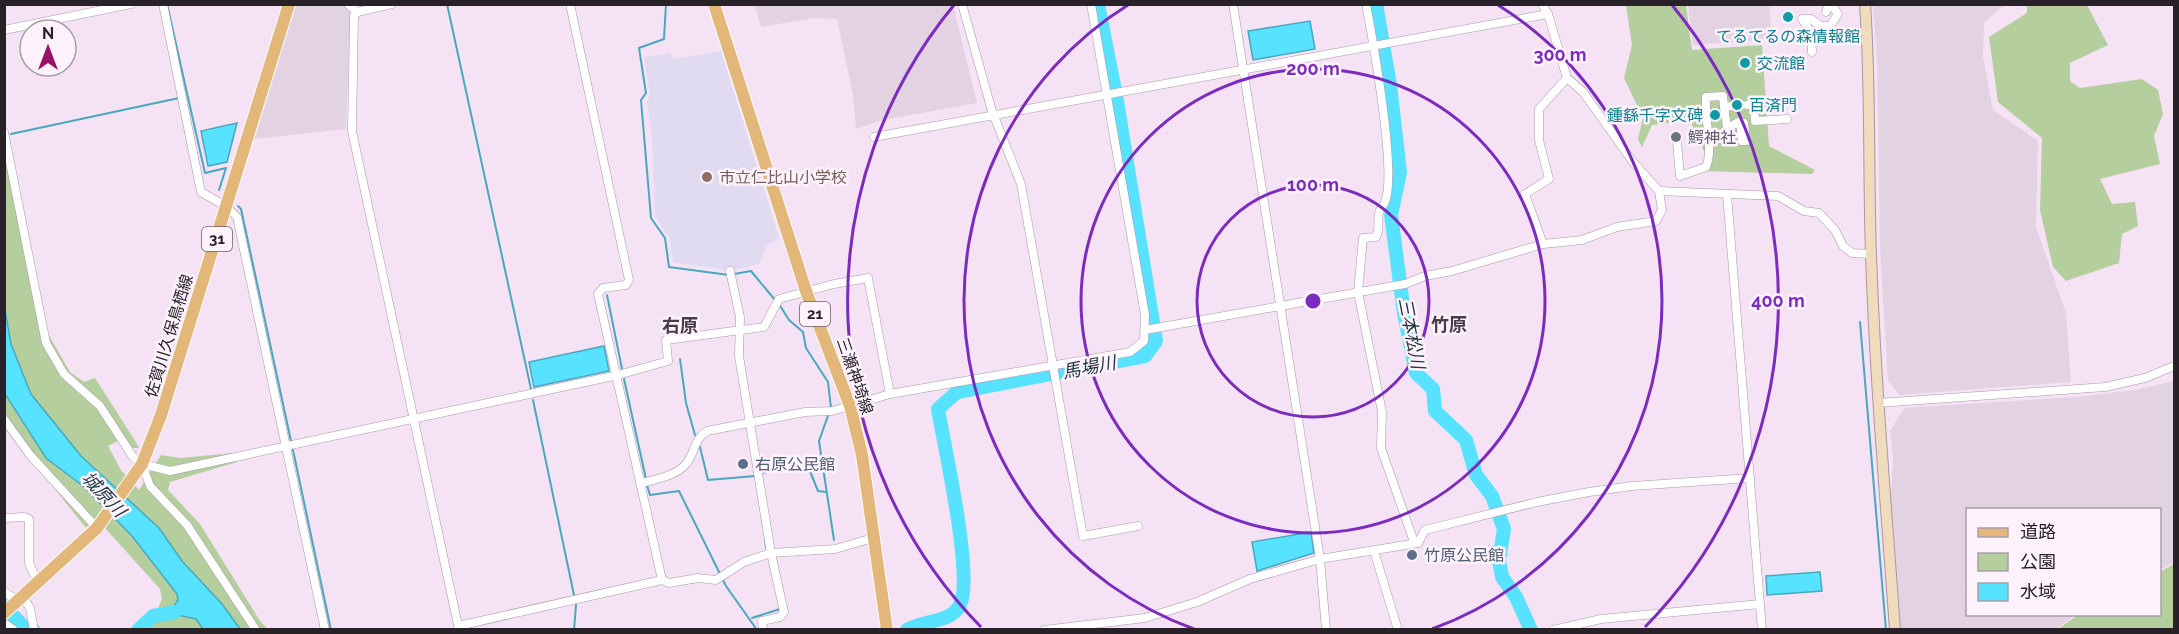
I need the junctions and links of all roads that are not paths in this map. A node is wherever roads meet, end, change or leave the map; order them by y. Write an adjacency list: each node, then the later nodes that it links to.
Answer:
1 (131, 4): 17 (street)
2 (163, 4): 34 (street)
3 (289, 4): 34 (main road, 佐賀川久保鳥栖線 / 31)
4 (348, 4): 14 (street)
5 (392, 4): 14 (street)
6 (570, 4): 45 (street)
7 (714, 4): 38 (main road, 三瀬神埼線 / 21)
8 (962, 4): 24 (street)
9 (1091, 4): 22 (street)
10 (1233, 4): 20 (street)
11 (1366, 4): 18 (street)
12 (1542, 4): 16 (street)
13 (1864, 4): 36 (street)
14 (357, 12): 50 (street)
15 (1826, 12): 19 (street)
16 (1548, 14): 18 (street); 21 (street)
17 (4, 30)
18 (1374, 46): 20 (street); 39 (street)
19 (1812, 52)
20 (1244, 70): 22 (street); 40 (street)
21 (1567, 78): 32 (street); 35 (street)
22 (1108, 95): 24 (street); 41 (street)
23 (1724, 107): 25 (street); 27 (street); 31 (street)
24 (996, 116): 29 (street); 43 (street)
25 (1786, 119)
26 (1744, 123): 27 (street)
27 (1728, 128): 30 (street)
28 (4, 132): 53 (street)
29 (874, 137)
30 (1729, 140)
31 (1677, 142)
32 (1659, 191): 33 (street); 35 (street)
33 (1727, 194): 36 (street); 54 (street)
34 (227, 207): 52 (street); 53 (main road, 佐賀川久保鳥栖線 / 31)
35 (1543, 244): 39 (street)
36 (1871, 254): 47 (street)
37 (730, 271): 42 (street)
38 (806, 291): 42 (street); 46 (street); 48 (main road, 三瀬神埼線 / 21)
39 (1358, 292): 40 (street); 60 (street)
40 (1279, 307): 41 (street); 63 (street)
41 (1145, 330): 43 (street)
42 (739, 333): 45 (street); 51 (street)
43 (1053, 365): 46 (street); 57 (street)
44 (2175, 366): 47 (street)
45 (618, 375): 50 (street); 55 (street)
46 (890, 394): 48 (street)
47 (1878, 403): 84 (street)
48 (850, 406): 51 (street); 59 (main road, 三瀬神埼線 / 21)
49 (4, 419): 58 (street)
50 (413, 419): 52 (street); 72 (street)
51 (750, 423): 55 (street); 62 (street)
52 (286, 447): 53 (street); 76 (street)
53 (140, 467): 58 (main road, 佐賀川久保鳥栖線 / 31); 75 (street)
54 (1750, 478): 60 (street); 68 (street)
55 (642, 483): 64 (street)
56 (4, 518): 65 (street)
57 (1138, 525)
58 (97, 528): 65 (main road, 佐賀川久保鳥栖線 / 31)
59 (873, 538): 62 (street); 78 (main road, 三瀬神埼線 / 21)
60 (1414, 542): 61 (street)
61 (1374, 551): 63 (street); 81 (street)
62 (771, 553): 64 (street); 77 (street)
63 (1320, 559): 71 (street); 80 (street)
64 (662, 580): 72 (street)
65 (38, 583): 67 (main road, 佐賀川久保鳥栖線 / 31)
66 (4, 592): 67 (street)
67 (21, 599): 69 (main road, 31); 74 (street)
68 (1760, 604): 82 (street); 83 (street)
69 (4, 613)
70 (4, 623): 73 (street)
71 (1084, 627): 79 (street)
72 (459, 628)
73 (14, 630)
74 (34, 630)
75 (256, 630)
76 (325, 630)
77 (763, 630)
78 (887, 630)
79 (1044, 630)
80 (1326, 630)
81 (1398, 630)
82 (1553, 630)
83 (1762, 630)
84 (1895, 630)

